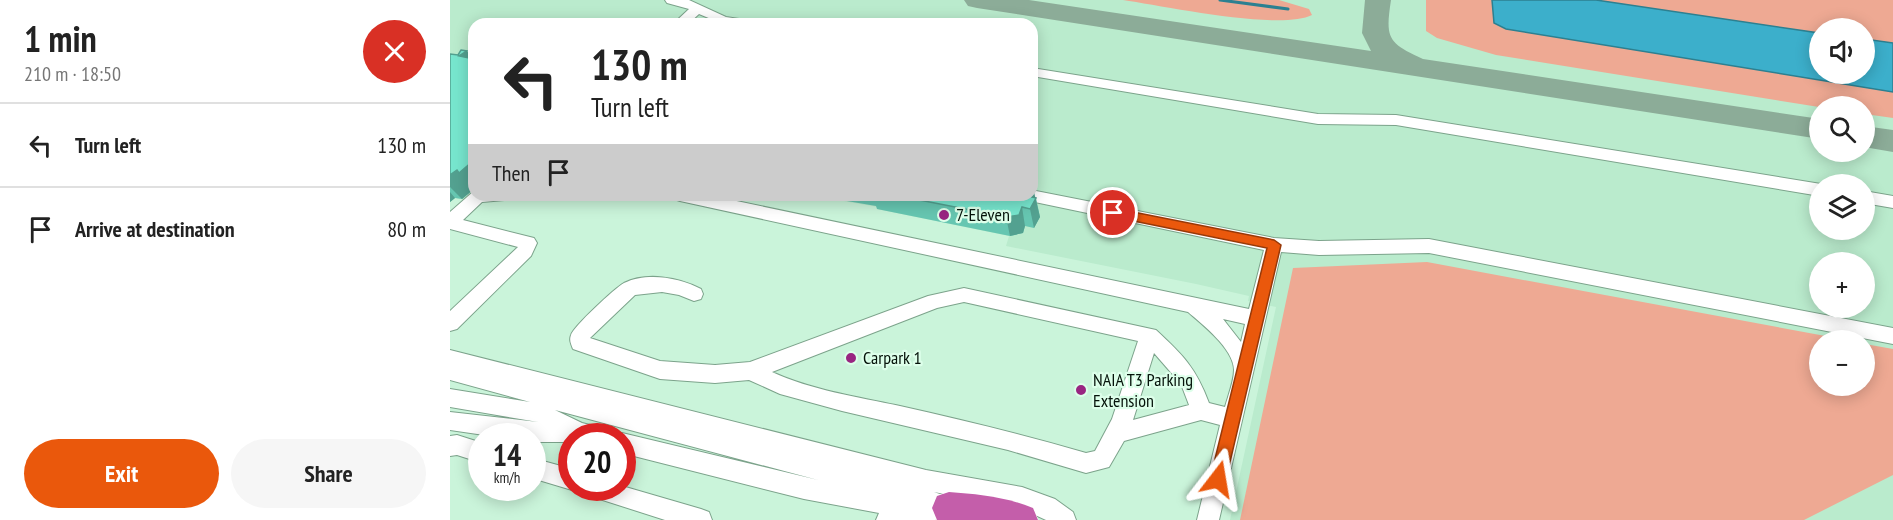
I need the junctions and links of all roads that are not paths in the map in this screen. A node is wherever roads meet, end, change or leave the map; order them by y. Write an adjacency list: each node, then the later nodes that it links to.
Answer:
1 (672, 0): 2 (lane)
2 (696, 10): 3 (lane); 4 (lane)
3 (687, 18)
4 (718, 18)
5 (1038, 73): 6 (lane)
6 (1809, 188)
7 (1038, 198): 13 (lane)
8 (1875, 199): 11 (lane)
9 (473, 201): 12 (lane)
10 (708, 201): 15 (lane)
11 (1893, 202)
12 (450, 222): 16 (lane)
13 (1274, 245): 17 (lane); 19 (lane)
14 (694, 294): 21 (lane)
15 (1188, 303): 17 (lane); 22 (lane)
16 (453, 318)
17 (1257, 319): 22 (lane)
18 (1149, 336): 21 (lane); 25 (lane); 33 (lane)
19 (1893, 336)
20 (452, 369): 38 (lane); 42 (lane)
21 (751, 371): 33 (lane)
22 (1245, 371): 26 (lane)
23 (450, 398): 29 (lane)
24 (450, 405): 28 (lane)
25 (1201, 411): 26 (lane); 33 (lane)
26 (1233, 418): 43 (lane)
27 (450, 421): 30 (lane)
28 (471, 423)
29 (563, 423)
30 (468, 424)
31 (468, 425): 32 (lane)
32 (450, 426)
33 (1116, 434)
34 (450, 446): 36 (lane)
35 (636, 446): 38 (lane)
36 (468, 449)
37 (636, 500): 39 (lane)
38 (938, 509): 40 (lane); 41 (highway)
39 (701, 520)
40 (887, 520)
41 (1020, 520)
42 (1065, 520)
43 (1208, 520)

